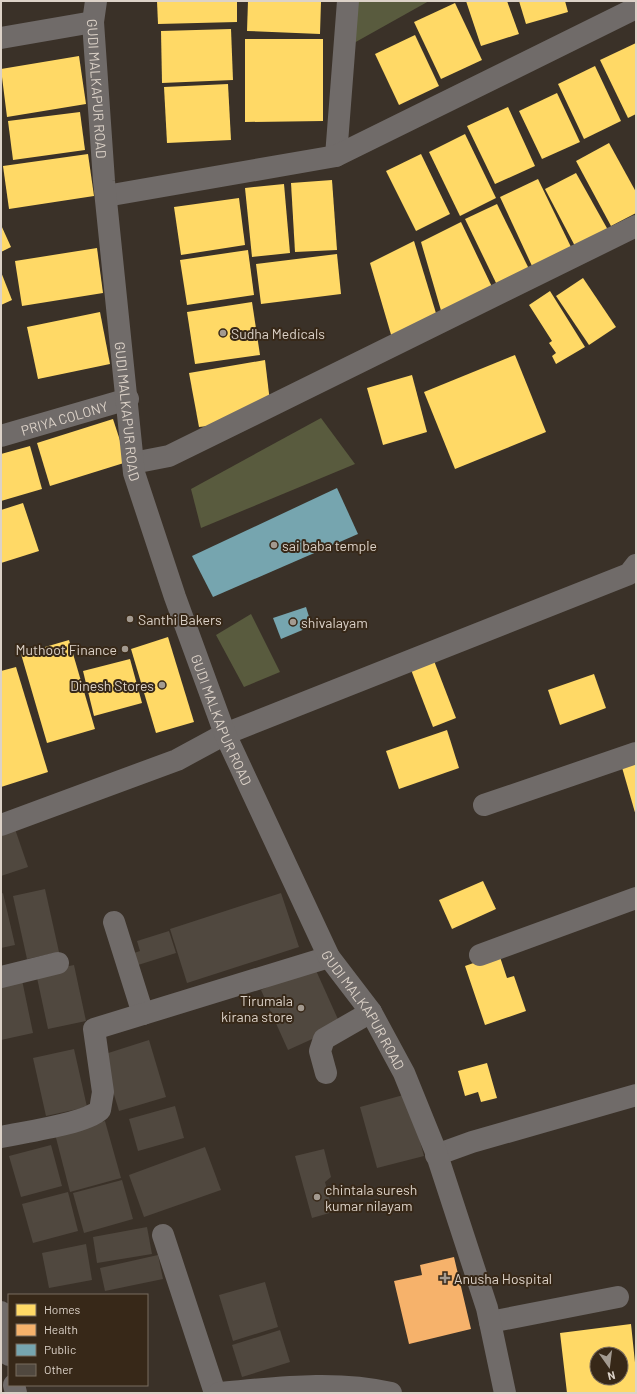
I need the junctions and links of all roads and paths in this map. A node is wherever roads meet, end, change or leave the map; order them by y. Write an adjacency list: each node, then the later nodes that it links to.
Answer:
1 (348, 1): 5 (street)
2 (636, 8): 5 (street)
3 (95, 12): 4 (street); 6 (street, GUDI MALKAPUR ROAD)
4 (1, 38)
5 (336, 156): 6 (street)
6 (106, 196): 8 (street, GUDI MALKAPUR ROAD)
7 (636, 226): 10 (street)
8 (128, 399): 9 (street, PRIYA COLONY); 10 (street, GUDI MALKAPUR ROAD)
9 (1, 436)
10 (133, 462): 12 (street, GUDI MALKAPUR ROAD)
11 (636, 565): 12 (street)
12 (225, 734): 15 (street); 19 (street, GUDI MALKAPUR ROAD)
13 (636, 753): 14 (street)
14 (484, 805)
15 (1, 825)
16 (636, 898): 18 (street)
17 (114, 922): 23 (street)
18 (480, 955)
19 (329, 957): 22 (street, GUDI MALKAPUR ROAD); 23 (street)
20 (58, 963): 21 (street)
21 (1, 977)
22 (371, 1012): 24 (street); 27 (street, GUDI MALKAPUR ROAD)
23 (143, 1014): 26 (street)
24 (326, 1073)
25 (636, 1095): 27 (street)
26 (1, 1136)
27 (436, 1155): 31 (street, GUDI MALKAPUR ROAD)
28 (163, 1235): 33 (street)
29 (618, 1297): 31 (street)
30 (1, 1312): 32 (street)
31 (490, 1322): 36 (street, GUDI MALKAPUR ROAD)
32 (8, 1350)
33 (215, 1393)
34 (220, 1393): 35 (street)
35 (391, 1393)
36 (505, 1393)

